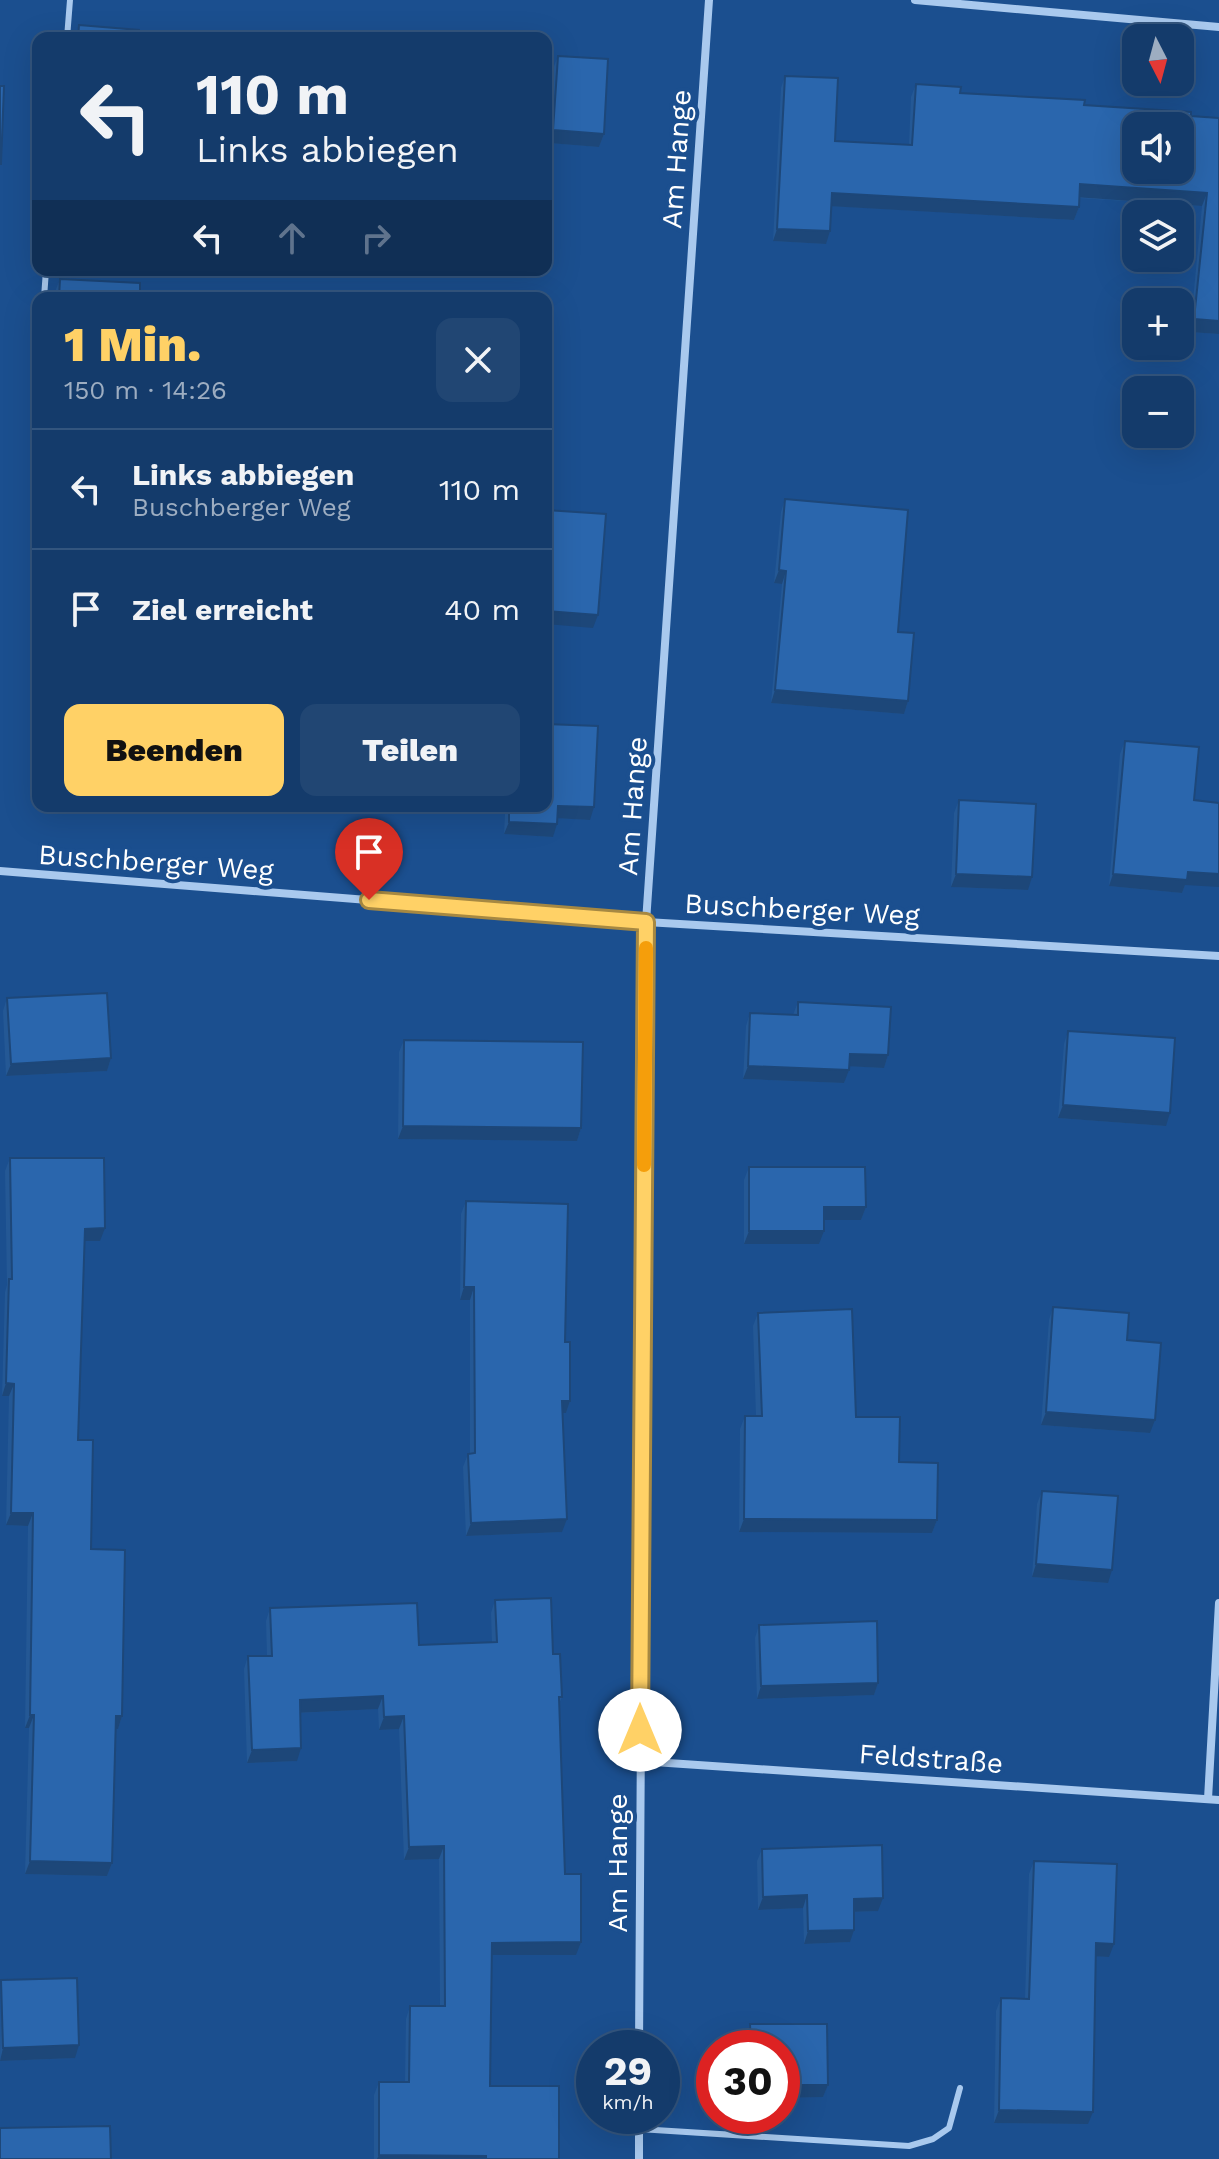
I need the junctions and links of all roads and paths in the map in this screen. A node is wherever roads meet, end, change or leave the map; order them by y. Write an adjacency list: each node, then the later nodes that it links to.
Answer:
1 (70, 0): 5 (lane)
2 (709, 0): 7 (street, Am Hange)
3 (915, 0): 4 (street)
4 (1219, 27)
5 (67, 32)
6 (0, 871): 7 (street, Buschberger Weg)
7 (646, 922): 8 (street, Buschberger Weg); 10 (street, Am Hange)
8 (1219, 956)
9 (1219, 1603): 11 (street)
10 (639, 1761): 11 (street, Feldstraße); 13 (street, Am Hange)
11 (1208, 1799): 12 (street, Feldstraße)
12 (1219, 1800)
13 (639, 2030)
14 (960, 2088): 15 (lane)
15 (680, 2132)
16 (639, 2134): 17 (street)
17 (639, 2159)

